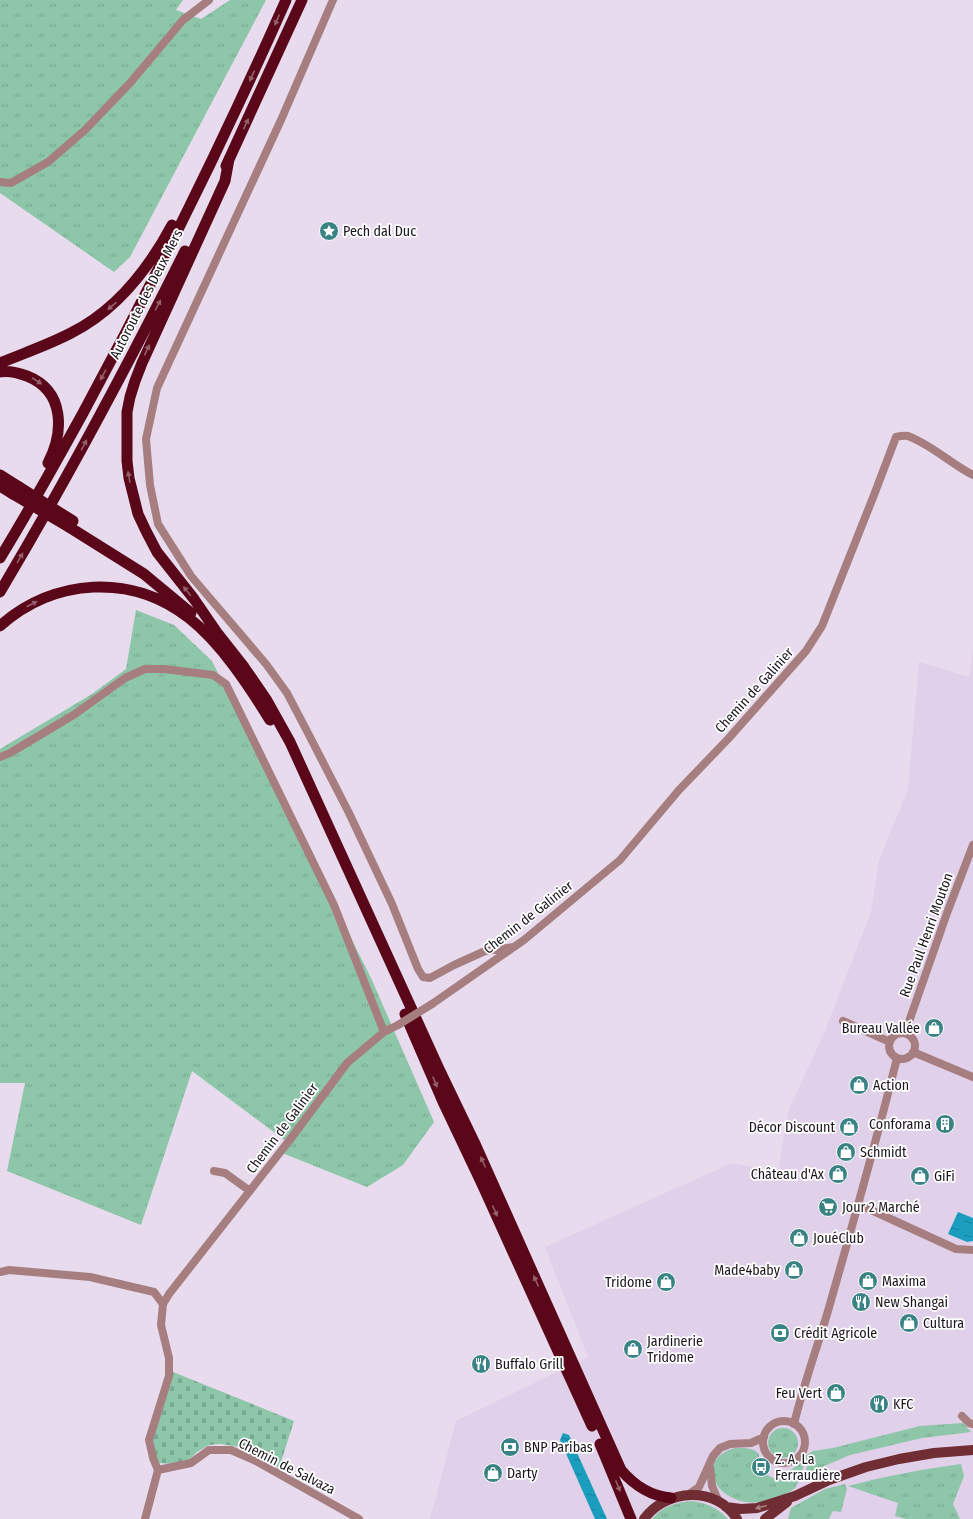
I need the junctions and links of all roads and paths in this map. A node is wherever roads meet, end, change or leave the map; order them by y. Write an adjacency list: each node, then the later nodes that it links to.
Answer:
1 (208, 0): 6 (street)
2 (286, 0): 7 (highway, Autoroute des Deux Mers, one-way to 7)
3 (302, 0): 5 (highway, Autoroute des Deux Mers, one-way to 3)
4 (333, 0): 23 (street)
5 (229, 159): 17 (highway, Autoroute des Deux Mers, one-way to 5); 19 (highway, one-way to 5)
6 (0, 182)
7 (197, 191): 8 (highway, one-way to 8); 14 (highway, Autoroute des Deux Mers, one-way to 14)
8 (0, 363)
9 (0, 372): 14 (highway, one-way to 14)
10 (0, 475): 13 (highway)
11 (973, 475): 23 (street, Chemin de Galinier)
12 (0, 486): 13 (highway)
13 (16, 491): 15 (highway, bridge)
14 (37, 496): 16 (highway, Autoroute des Deux Mers)
15 (71, 524): 19 (highway); 20 (highway)
16 (0, 558)
17 (0, 592)
18 (0, 626): 20 (highway, one-way to 20)
19 (218, 634): 48 (highway, one-way to 19)
20 (219, 647): 52 (highway, one-way to 52)
21 (0, 757): 25 (street)
22 (973, 845): 26 (street, Rue Paul Henri Mouton)
23 (514, 947): 25 (street, Chemin de Galinier, bridge)
24 (843, 1021): 27 (street)
25 (384, 1032): 32 (street, Chemin de Galinier)
26 (905, 1034): 27 (street); 28 (street)
27 (890, 1042): 29 (street)
28 (913, 1052): 29 (street); 30 (street)
29 (897, 1058): 33 (street)
30 (973, 1077)
31 (214, 1171): 32 (street)
32 (250, 1191): 36 (street, Chemin de Galinier)
33 (858, 1204): 34 (street); 38 (street)
34 (973, 1250)
35 (0, 1272): 36 (street)
36 (163, 1304): 45 (street, Chemin de Galinier)
37 (962, 1416): 39 (street)
38 (792, 1423): 40 (street); 42 (street)
39 (973, 1424)
40 (764, 1437): 41 (street); 42 (street)
41 (751, 1442): 42 (street); 44 (street)
42 (764, 1449)
43 (973, 1450): 47 (main road)
44 (710, 1463): 46 (street); 49 (street)
45 (158, 1470): 50 (street); 51 (street, Chemin de Salvaza)
46 (689, 1494): 48 (main road); 49 (main road)
47 (795, 1496): 49 (main road, one-way to 49); 55 (main road)
48 (671, 1498): 53 (main road)
49 (723, 1505): 54 (main road)
50 (145, 1519)
51 (359, 1519)
52 (631, 1519)
53 (644, 1519)
54 (737, 1519)
55 (765, 1519)

